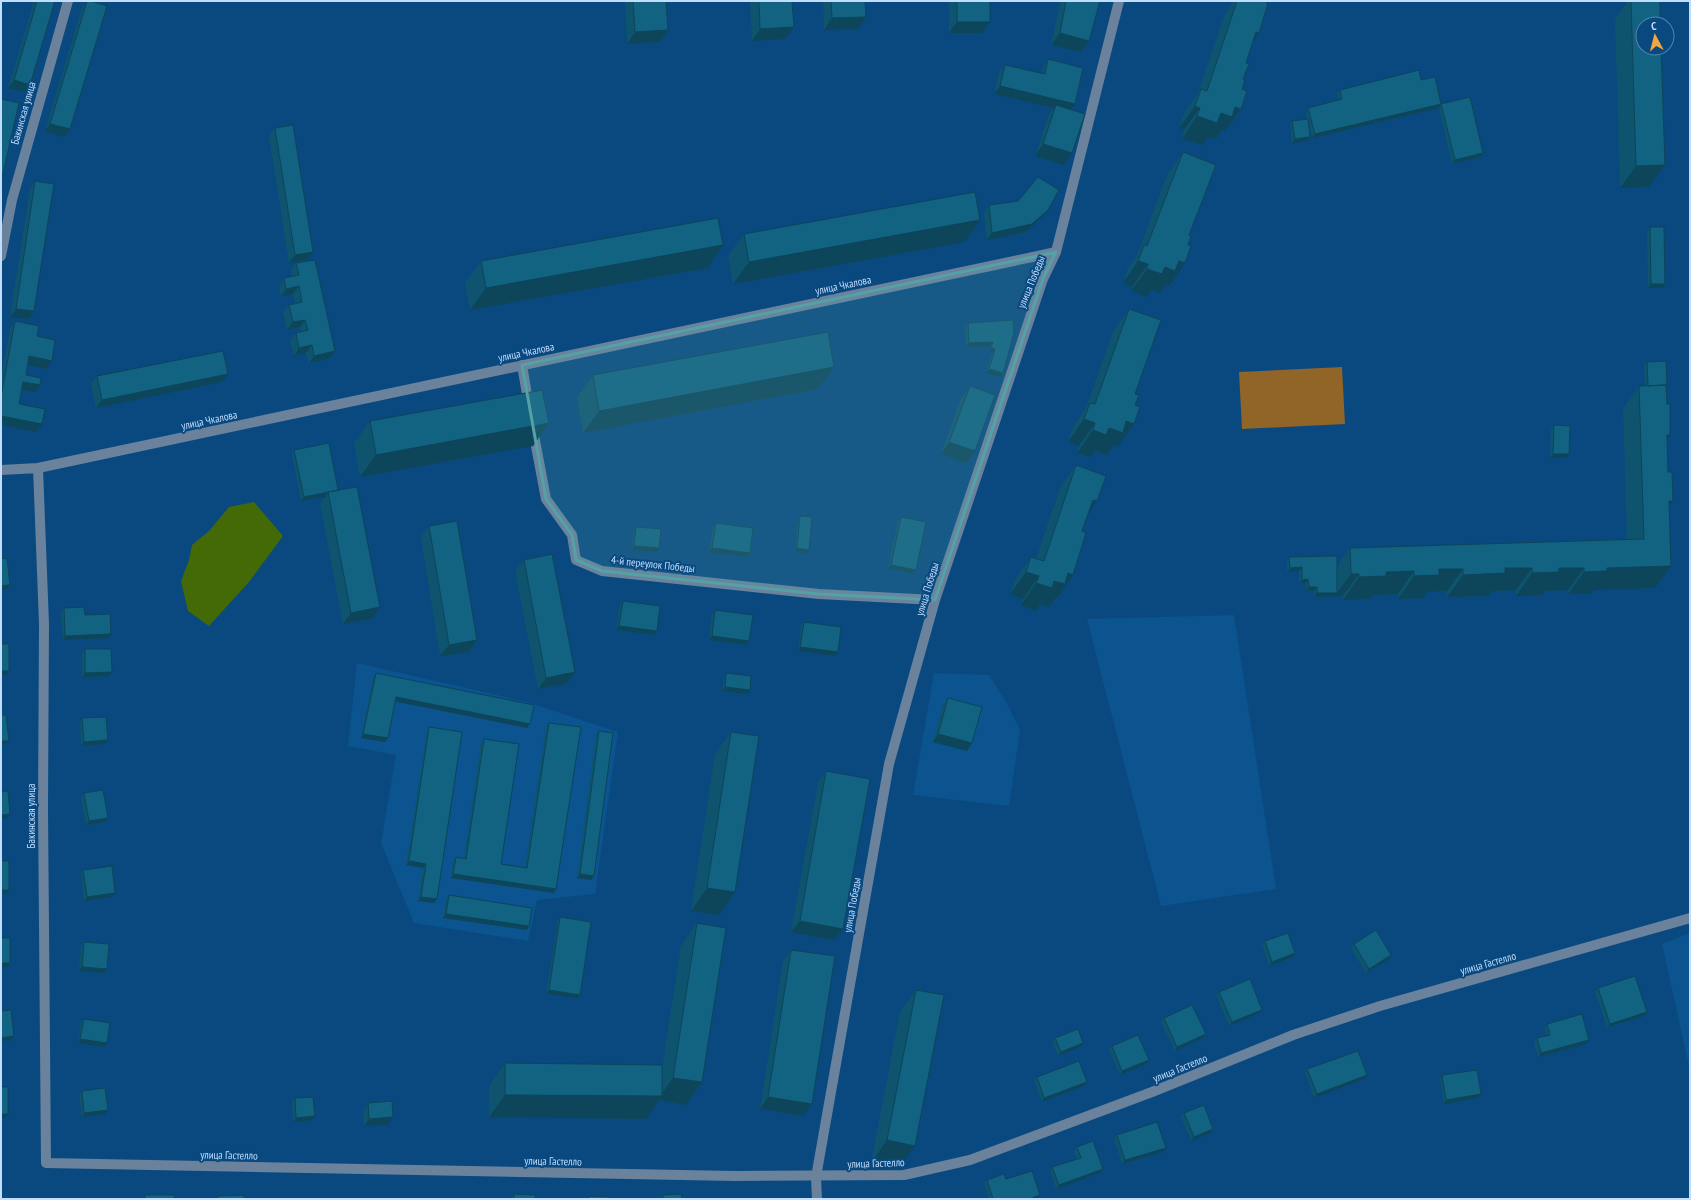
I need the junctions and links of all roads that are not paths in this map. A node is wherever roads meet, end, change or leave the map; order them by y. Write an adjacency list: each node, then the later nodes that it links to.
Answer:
1 (68, 1): 4 (street, Бакинская улица)
2 (1119, 1): 3 (street, улица Победы)
3 (1056, 252): 5 (street, улица Чкалова); 8 (street, улица Победы)
4 (1, 256)
5 (522, 365): 6 (street, улица Чкалова); 8 (street, 4-й переулок Победы)
6 (38, 468): 7 (street, улица Чкалова); 10 (street, Бакинская улица)
7 (1, 470)
8 (935, 600): 11 (street, улица Победы)
9 (1690, 918): 11 (street, улица Гастелло)
10 (46, 1163): 11 (street, улица Гастелло)
11 (816, 1177): 12 (street, улица Победы)
12 (817, 1199)

